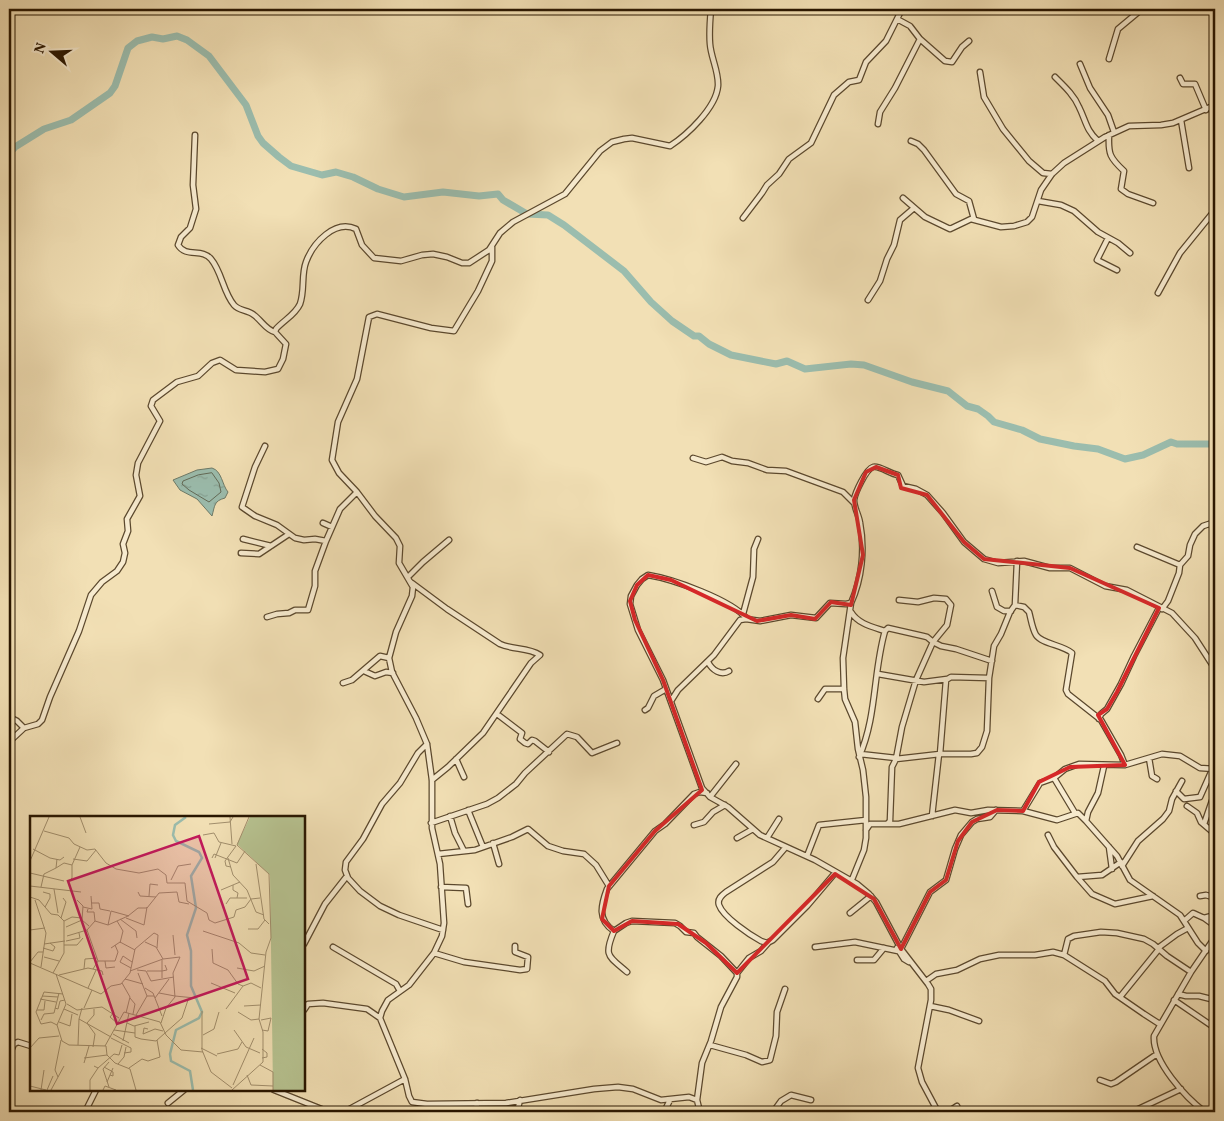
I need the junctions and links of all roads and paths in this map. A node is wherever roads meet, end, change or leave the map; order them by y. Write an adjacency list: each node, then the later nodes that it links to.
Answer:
1 (711, 9): 30 (street)
2 (902, 9): 4 (street)
3 (1142, 9): 7 (street)
4 (897, 19): 5 (street); 27 (street)
5 (920, 39): 6 (street); 15 (street)
6 (969, 41)
7 (1109, 60)
8 (1080, 64): 16 (street)
9 (980, 72): 21 (street)
10 (1055, 77): 19 (street)
11 (1180, 78): 13 (street)
12 (1215, 106): 13 (street)
13 (1206, 110): 14 (street)
14 (1181, 120): 16 (street); 20 (street)
15 (878, 124)
16 (1112, 134): 19 (street); 24 (street)
17 (195, 135): 35 (street)
18 (911, 141): 28 (street)
19 (1098, 141): 21 (street)
20 (1189, 168)
21 (1052, 174): 23 (street)
22 (903, 198): 25 (street)
23 (1038, 201): 28 (street); 29 (street)
24 (1153, 203)
25 (914, 208): 28 (street); 34 (street)
26 (1215, 210): 33 (street)
27 (742, 218)
28 (974, 218)
29 (1108, 238): 31 (street); 32 (street)
30 (492, 246): 35 (street); 38 (street)
31 (1130, 254)
32 (1117, 270)
33 (1158, 293)
34 (868, 300)
35 (275, 332): 87 (street)
36 (266, 446): 43 (street)
37 (693, 458): 39 (street)
38 (356, 492): 42 (street); 53 (street)
39 (854, 503): 51 (street); 57 (street)
40 (323, 522): 42 (street)
41 (1215, 522): 52 (street)
42 (332, 527): 47 (street)
43 (289, 534): 47 (street); 48 (street)
44 (243, 539): 48 (street)
45 (758, 539): 62 (street)
46 (450, 540): 53 (street)
47 (326, 541): 63 (street)
48 (271, 546): 50 (street)
49 (1137, 547): 52 (street)
50 (241, 553)
51 (1017, 560): 58 (street); 59 (street)
52 (1180, 565): 59 (street)
53 (408, 577): 54 (street)
54 (412, 583): 67 (street); 84 (street)
55 (992, 591): 60 (street)
56 (899, 600): 66 (street)
57 (851, 602): 61 (street); 64 (street)
58 (1015, 605): 60 (street); 86 (street)
59 (1160, 608): 70 (street); 86 (street)
60 (1011, 611): 68 (street)
61 (851, 612): 65 (street); 80 (street)
62 (743, 614): 64 (street); 79 (street)
63 (267, 618)
64 (747, 619): 69 (street)
65 (885, 631): 66 (street); 74 (street)
66 (933, 642): 68 (street); 77 (street)
67 (389, 658): 71 (street); 73 (street)
68 (992, 661): 75 (street)
69 (708, 662): 72 (street); 82 (street)
70 (1215, 669)
71 (364, 671): 73 (street); 78 (street)
72 (729, 671)
73 (393, 673): 89 (street)
74 (878, 674): 77 (street); 93 (street)
75 (989, 678): 76 (street); 92 (street)
76 (947, 679): 77 (street); 92 (street)
77 (916, 680): 96 (street)
78 (343, 682)
79 (666, 689): 82 (street); 83 (street)
80 (844, 689): 81 (street); 93 (street)
81 (818, 699)
82 (671, 701): 108 (street)
83 (644, 710)
84 (497, 714): 91 (street); 95 (street)
85 (9, 717): 87 (street)
86 (1099, 718): 98 (street)
87 (24, 728): 88 (street)
88 (9, 742)
89 (427, 744): 104 (street); 143 (street)
90 (617, 744): 91 (street)
91 (549, 752): 111 (street)
92 (939, 754): 96 (street); 118 (street)
93 (860, 755): 96 (street); 120 (street)
94 (1149, 758): 98 (street); 100 (street); 103 (street)
95 (456, 759): 101 (street); 104 (street)
96 (896, 759): 123 (street)
97 (736, 764): 108 (street)
98 (1125, 765): 99 (street)
99 (1104, 766): 102 (street); 114 (street)
100 (1214, 770): 106 (street)
101 (464, 777)
102 (1054, 778): 113 (street); 115 (street)
103 (1156, 779)
104 (432, 780): 122 (street)
105 (1182, 781): 106 (street)
106 (1176, 791): 140 (street)
107 (1215, 792): 124 (street)
108 (709, 795): 109 (street); 146 (street)
109 (725, 805): 125 (street); 126 (street)
110 (1187, 806): 124 (street)
111 (468, 810): 117 (street); 133 (street)
112 (996, 810): 113 (street); 118 (street); 169 (street)
113 (1023, 811): 115 (street)
114 (1088, 812): 116 (street); 121 (street)
115 (1075, 813): 116 (street)
116 (1081, 814): 121 (street)
117 (450, 816): 122 (street); 136 (street)
118 (932, 816): 123 (street)
119 (779, 819): 131 (street)
120 (866, 820): 127 (street); 138 (street)
121 (1086, 821): 134 (street)
122 (431, 823): 137 (street)
123 (887, 824): 127 (street)
124 (1204, 824): 128 (street)
125 (694, 825)
126 (753, 828): 130 (street); 131 (street)
127 (866, 830): 145 (street)
128 (1215, 834)
129 (1048, 835): 144 (street)
130 (737, 838)
131 (767, 838): 135 (street)
132 (493, 844): 133 (street); 139 (street); 146 (street)
133 (483, 847): 136 (street)
134 (1109, 847): 140 (street); 141 (street)
135 (785, 848): 138 (street); 163 (street)
136 (464, 850): 137 (street)
137 (438, 854): 147 (street)
138 (807, 856): 142 (street)
139 (499, 864)
140 (1121, 864): 141 (street); 149 (street)
141 (1112, 869): 144 (street)
142 (834, 873): 145 (street); 163 (street)
143 (347, 876): 159 (street); 162 (street)
144 (1076, 878): 149 (street)
145 (851, 882): 148 (street)
146 (610, 886): 160 (street)
147 (441, 887): 152 (street); 159 (street)
148 (871, 896): 153 (street); 169 (street)
149 (1153, 896): 156 (street)
150 (1200, 896): 151 (street)
151 (1215, 898)
152 (468, 904)
153 (850, 913)
154 (1215, 915): 155 (street)
155 (1204, 918): 156 (street); 157 (street)
156 (1184, 921): 158 (street)
157 (1215, 926)
158 (1188, 928): 168 (street); 170 (street)
159 (443, 930): 171 (street)
160 (614, 931): 174 (street); 176 (street)
161 (1215, 937): 170 (street)
162 (305, 942)
163 (769, 942): 176 (street)
164 (333, 946): 179 (street)
165 (515, 946): 171 (street)
166 (815, 947): 167 (street)
167 (884, 948): 169 (street); 173 (street)
168 (1158, 949): 172 (street); 175 (street); 181 (street)
169 (899, 950): 177 (street)
170 (1206, 951): 175 (street)
171 (434, 953): 179 (street)
172 (1064, 955): 177 (street); 181 (street)
173 (857, 960)
174 (627, 972)
175 (1191, 972): 180 (street)
176 (737, 973): 190 (street)
177 (926, 981): 184 (street)
178 (784, 989): 190 (street)
179 (400, 991): 186 (street)
180 (1178, 994): 182 (street); 183 (street)
181 (1120, 997): 188 (street)
182 (1174, 1000): 188 (street); 189 (street)
183 (1215, 1000)
184 (930, 1006): 187 (street); 218 (street)
185 (305, 1007): 186 (street)
186 (380, 1018): 194 (street)
187 (979, 1020)
188 (1161, 1023): 192 (street)
189 (1215, 1028)
190 (710, 1045): 202 (street)
191 (30, 1046): 193 (street)
192 (1157, 1054): 195 (street); 196 (street)
193 (9, 1056)
194 (405, 1079): 206 (street); 211 (street)
195 (1100, 1080)
196 (1182, 1089): 220 (street); 221 (street)
197 (96, 1091): 209 (street)
198 (181, 1091): 204 (street)
199 (276, 1091): 208 (street)
200 (520, 1100): 201 (street); 205 (street); 214 (street)
201 (670, 1100): 202 (street); 215 (street)
202 (697, 1100): 216 (street)
203 (811, 1100): 217 (street)
204 (168, 1103)
205 (477, 1103): 206 (street); 213 (street)
206 (427, 1104): 212 (street)
207 (957, 1106): 219 (street)
208 (322, 1111): 210 (street)
209 (85, 1112)
210 (329, 1112)
211 (344, 1112)
212 (429, 1112)
213 (476, 1112)
214 (517, 1112)
215 (664, 1112)
216 (700, 1112)
217 (773, 1112)
218 (938, 1112)
219 (948, 1112)
220 (1132, 1112)
221 (1205, 1112)

